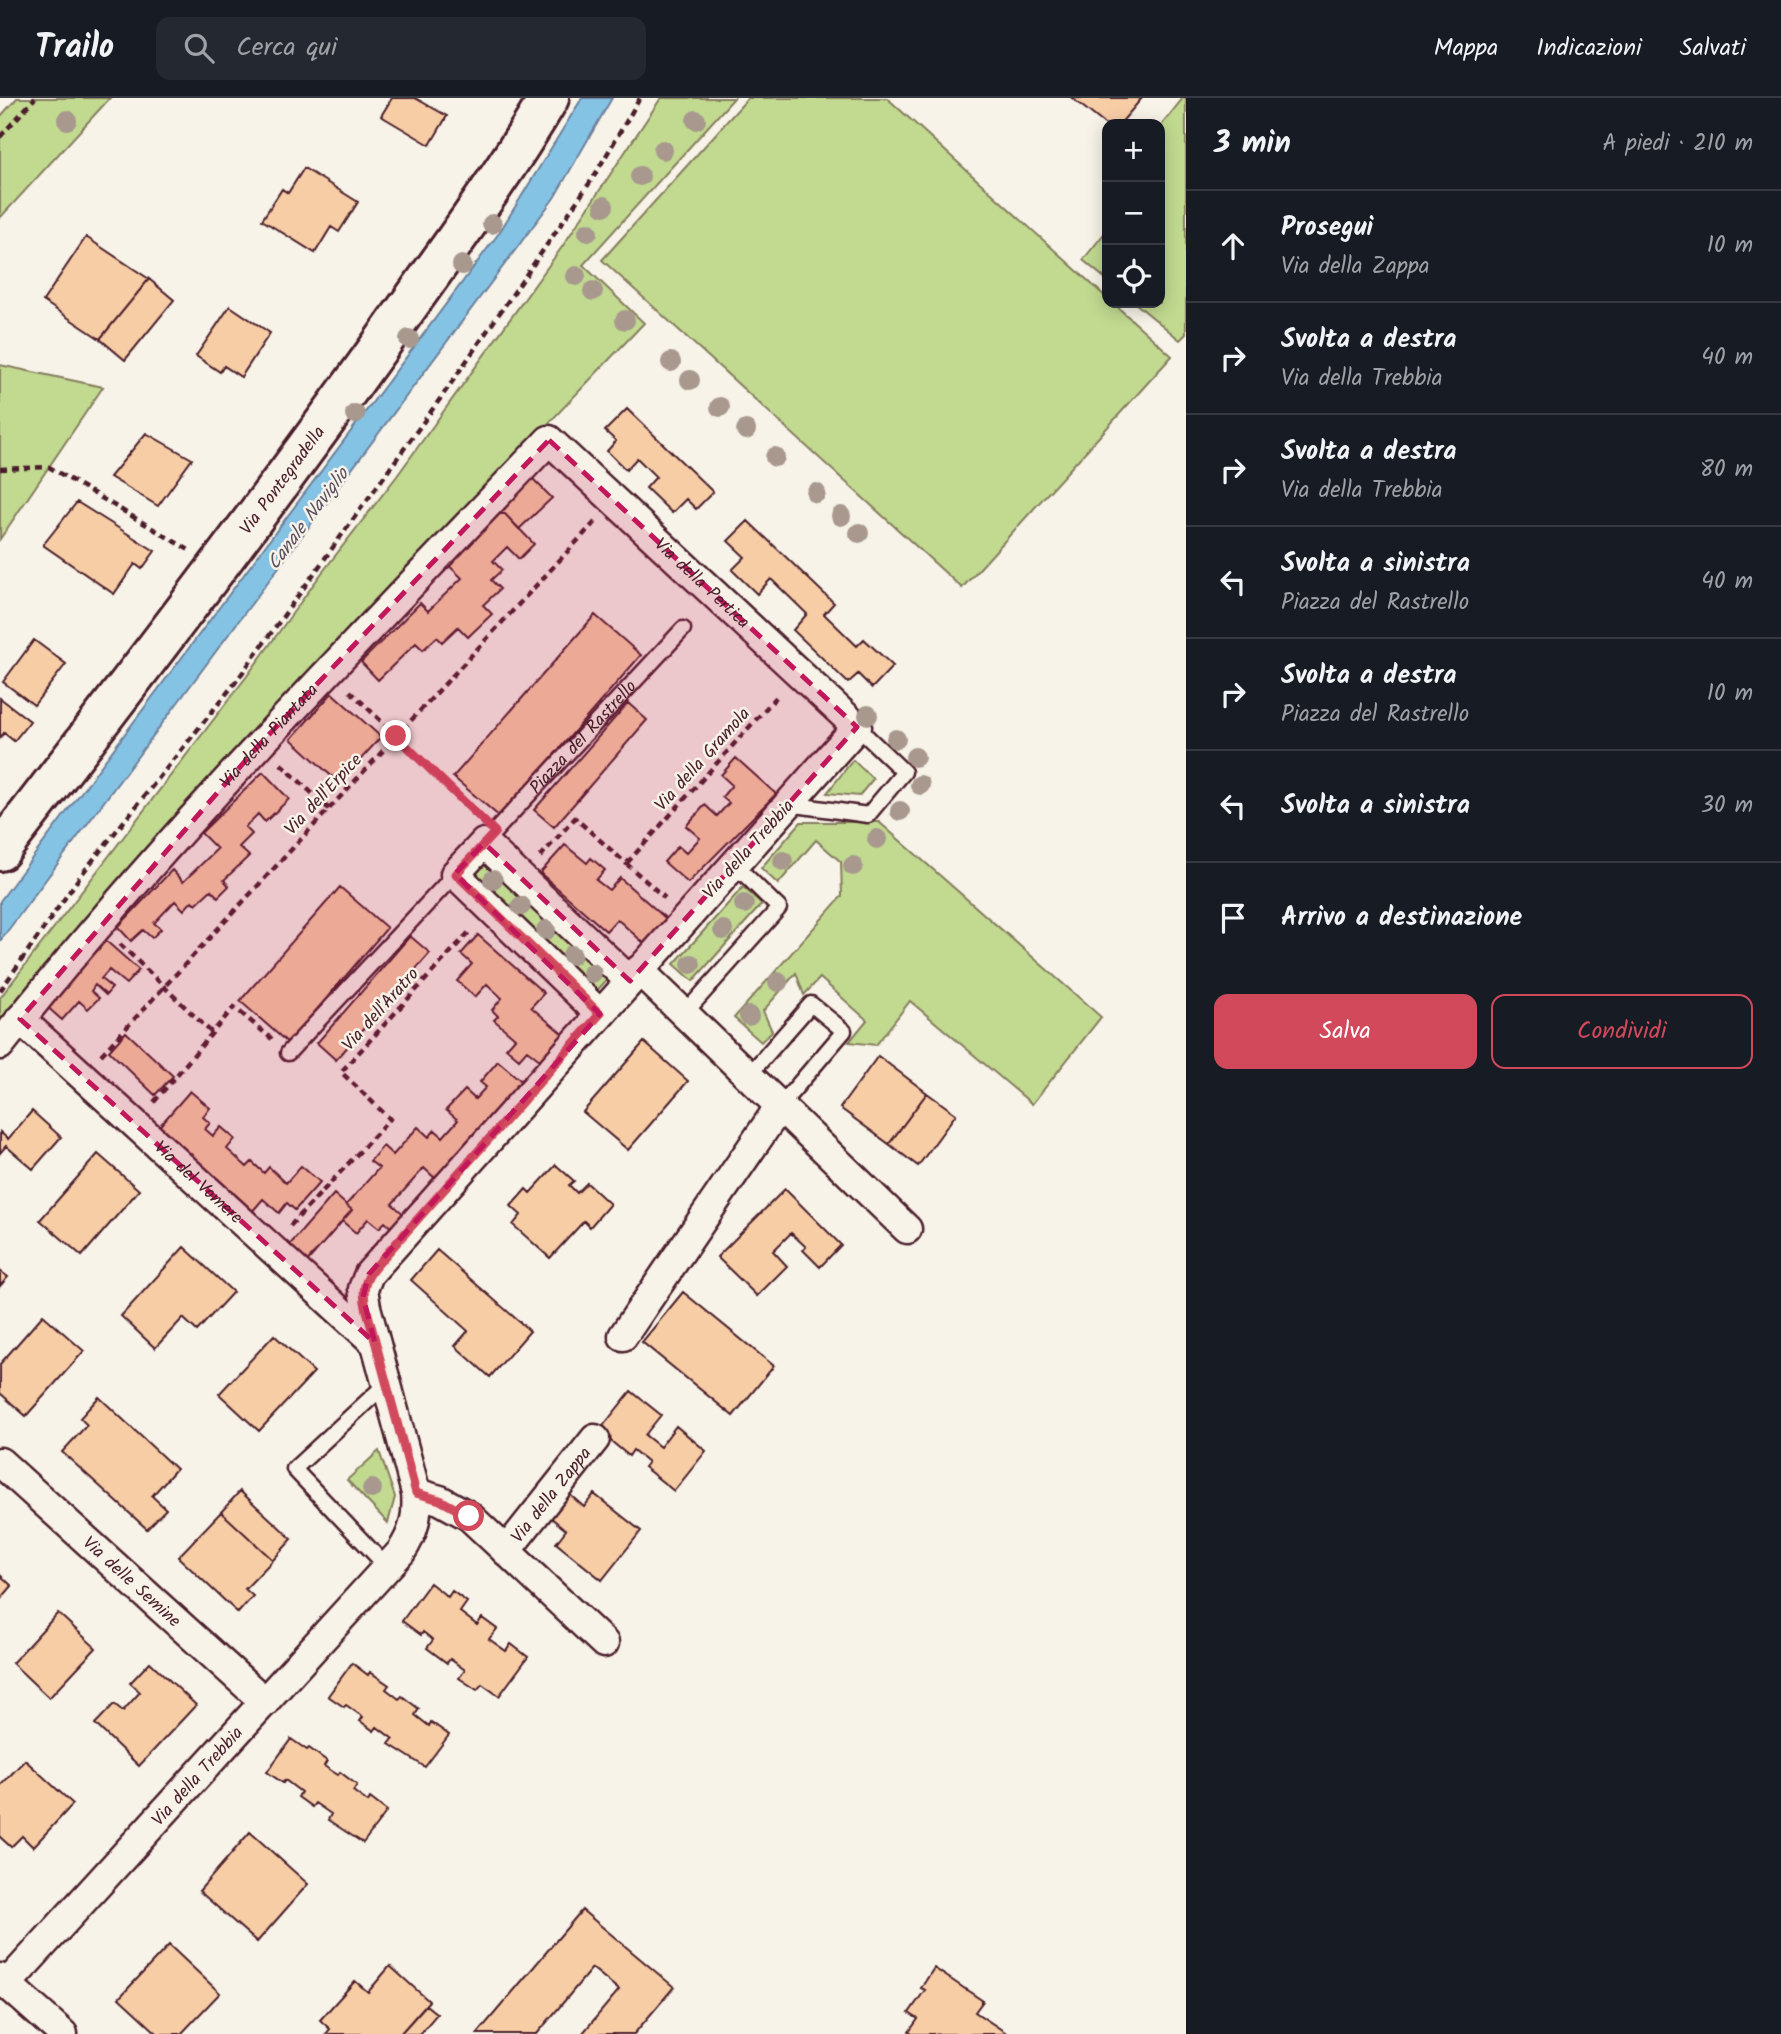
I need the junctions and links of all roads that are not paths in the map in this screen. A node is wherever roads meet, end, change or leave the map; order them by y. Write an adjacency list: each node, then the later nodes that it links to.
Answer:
1 (549, 98): 7 (street, Via Pontegradella)
2 (549, 440): 4 (street, Via della Pertica); 13 (street, Via della Piantata)
3 (683, 629): 6 (lane, Piazza del Rastrello)
4 (857, 727): 5 (street, Via della Trebbia); 5 (lane)
5 (788, 804): 8 (street, Via della Trebbia)
6 (489, 837): 9 (street, Piazza del Rastrello); 10 (street)
7 (0, 851)
8 (734, 864): 10 (street, Via della Trebbia); 12 (lane)
9 (456, 874): 11 (street); 15 (lane, Piazza del Rastrello)
10 (635, 976): 11 (street, Via della Trebbia); 12 (street)
11 (600, 1014): 20 (street, Via della Trebbia)
12 (684, 1014): 16 (street)
13 (20, 1020): 14 (street, Via della Piantata); 20 (street, Via del Vomere)
14 (0, 1045)
15 (288, 1053)
16 (748, 1076): 17 (street); 17 (lane)
17 (780, 1106): 18 (street); 19 (street)
18 (907, 1229)
19 (622, 1336)
20 (375, 1343): 21 (street, Via della Trebbia)
21 (387, 1383): 24 (street, Via della Trebbia); 26 (lane)
22 (595, 1439): 25 (street, Via della Zappa)
23 (0, 1462): 28 (street, Via delle Semine)
24 (416, 1493): 25 (street, Via della Zappa); 26 (street, Via della Trebbia)
25 (506, 1551): 27 (street, Via della Zappa)
26 (388, 1568): 28 (street, Via della Trebbia)
27 (604, 1643)
28 (265, 1702): 29 (street, Via della Trebbia)
29 (4, 1981): 30 (street)
30 (63, 2034)

